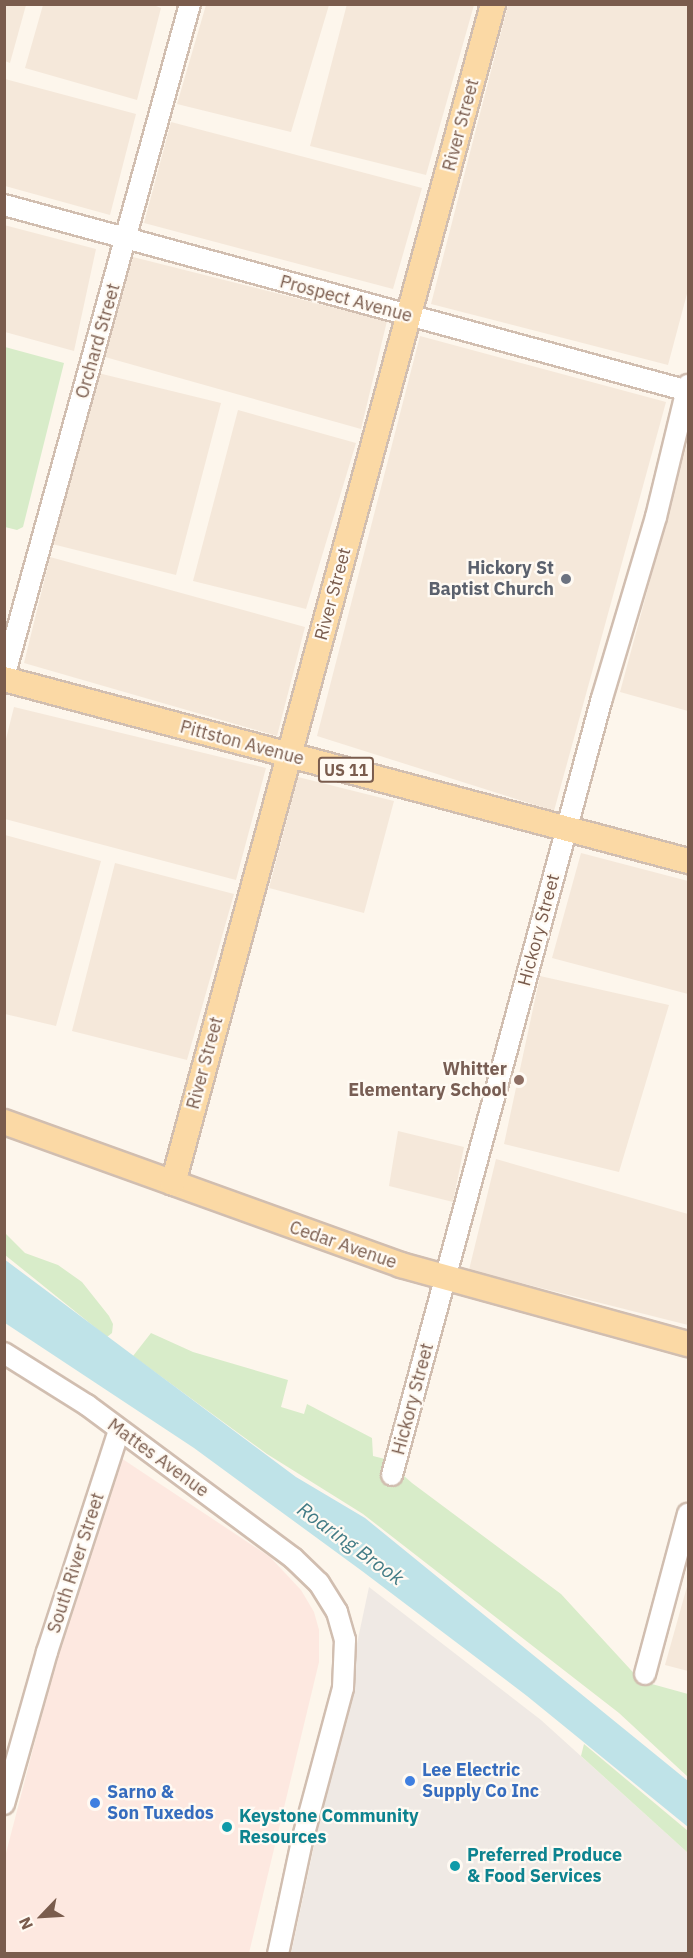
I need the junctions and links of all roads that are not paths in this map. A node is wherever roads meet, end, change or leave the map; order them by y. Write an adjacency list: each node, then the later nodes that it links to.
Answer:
1 (190, 4): 4 (street, Orchard Street)
2 (493, 4): 5 (main road, River Street)
3 (4, 205): 4 (street, Prospect Avenue)
4 (126, 239): 5 (street, Prospect Avenue); 7 (street, Orchard Street)
5 (410, 316): 6 (street, Prospect Avenue); 8 (main road, River Street)
6 (688, 389): 9 (street, Hickory Street)
7 (4, 678): 8 (main road, Pittston Avenue / US 11)
8 (289, 755): 9 (main road, Pittston Avenue / US 11); 12 (main road, River Street)
9 (566, 829): 10 (main road, Pittston Avenue / US 11); 13 (street, Hickory Street)
10 (688, 861)
11 (4, 1122): 12 (main road, Cedar Avenue)
12 (172, 1183): 13 (main road, Cedar Avenue)
13 (445, 1278): 14 (main road, Cedar Avenue); 17 (street, Hickory Street)
14 (688, 1344)
15 (4, 1353): 16 (street, Mattes Avenue)
16 (119, 1430): 20 (street, South River Street); 21 (street, Mattes Avenue)
17 (392, 1475)
18 (688, 1514): 19 (street)
19 (645, 1674)
20 (4, 1804)
21 (278, 1953)

